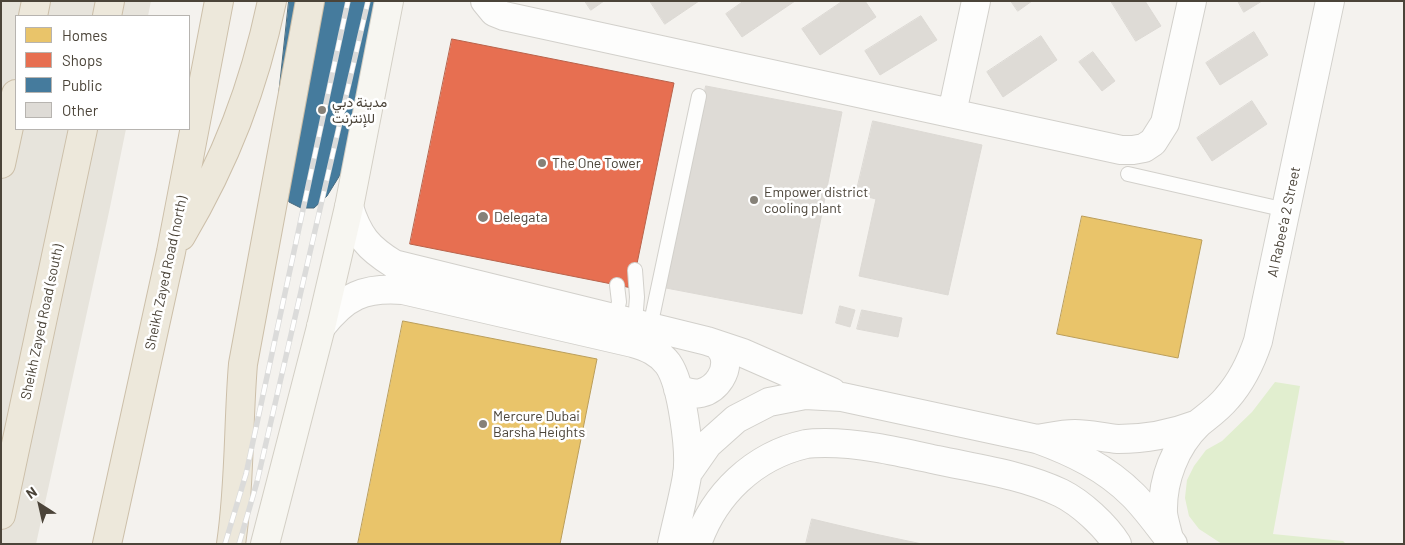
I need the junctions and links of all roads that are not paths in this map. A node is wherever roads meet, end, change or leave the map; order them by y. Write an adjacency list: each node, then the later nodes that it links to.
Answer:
1 (36, 1): 11 (highway)
2 (110, 1): 12 (highway)
3 (219, 1): 21 (highway, Sheikh Zayed Road (north))
4 (272, 1): 21 (highway)
5 (310, 1): 35 (highway)
6 (389, 1): 19 (main road)
7 (484, 1): 15 (street)
8 (976, 1): 15 (street)
9 (1192, 1): 15 (street)
10 (1330, 1): 20 (street, Al Rabee'a 2 Street)
11 (33, 15)
12 (107, 15)
13 (699, 96): 24 (lane)
14 (15, 99): 17 (highway)
15 (952, 113)
16 (83, 130): 32 (highway, Sheikh Zayed Road (south))
17 (1, 164)
18 (1128, 174): 20 (lane)
19 (349, 207): 24 (street); 25 (main road)
20 (1286, 210): 29 (street, Al Rabee'a 2 Street)
21 (171, 252): 34 (highway, Sheikh Zayed Road (north))
22 (635, 270): 24 (lane)
23 (617, 285): 24 (lane)
24 (633, 323): 26 (street)
25 (321, 327): 27 (street); 36 (main road)
26 (718, 345): 27 (street); 28 (street)
27 (678, 389): 31 (street)
28 (842, 397): 30 (street); 31 (street)
29 (1198, 424): 30 (street, Al Rabee'a 2 Street); 33 (street, Al Rabee'a 2 Street)
30 (1037, 439): 33 (street)
31 (687, 474): 37 (street)
32 (1, 515)
33 (1171, 541)
34 (107, 544)
35 (231, 544)
36 (265, 544)
37 (672, 544)
38 (697, 544): 39 (street)
39 (1117, 544)

